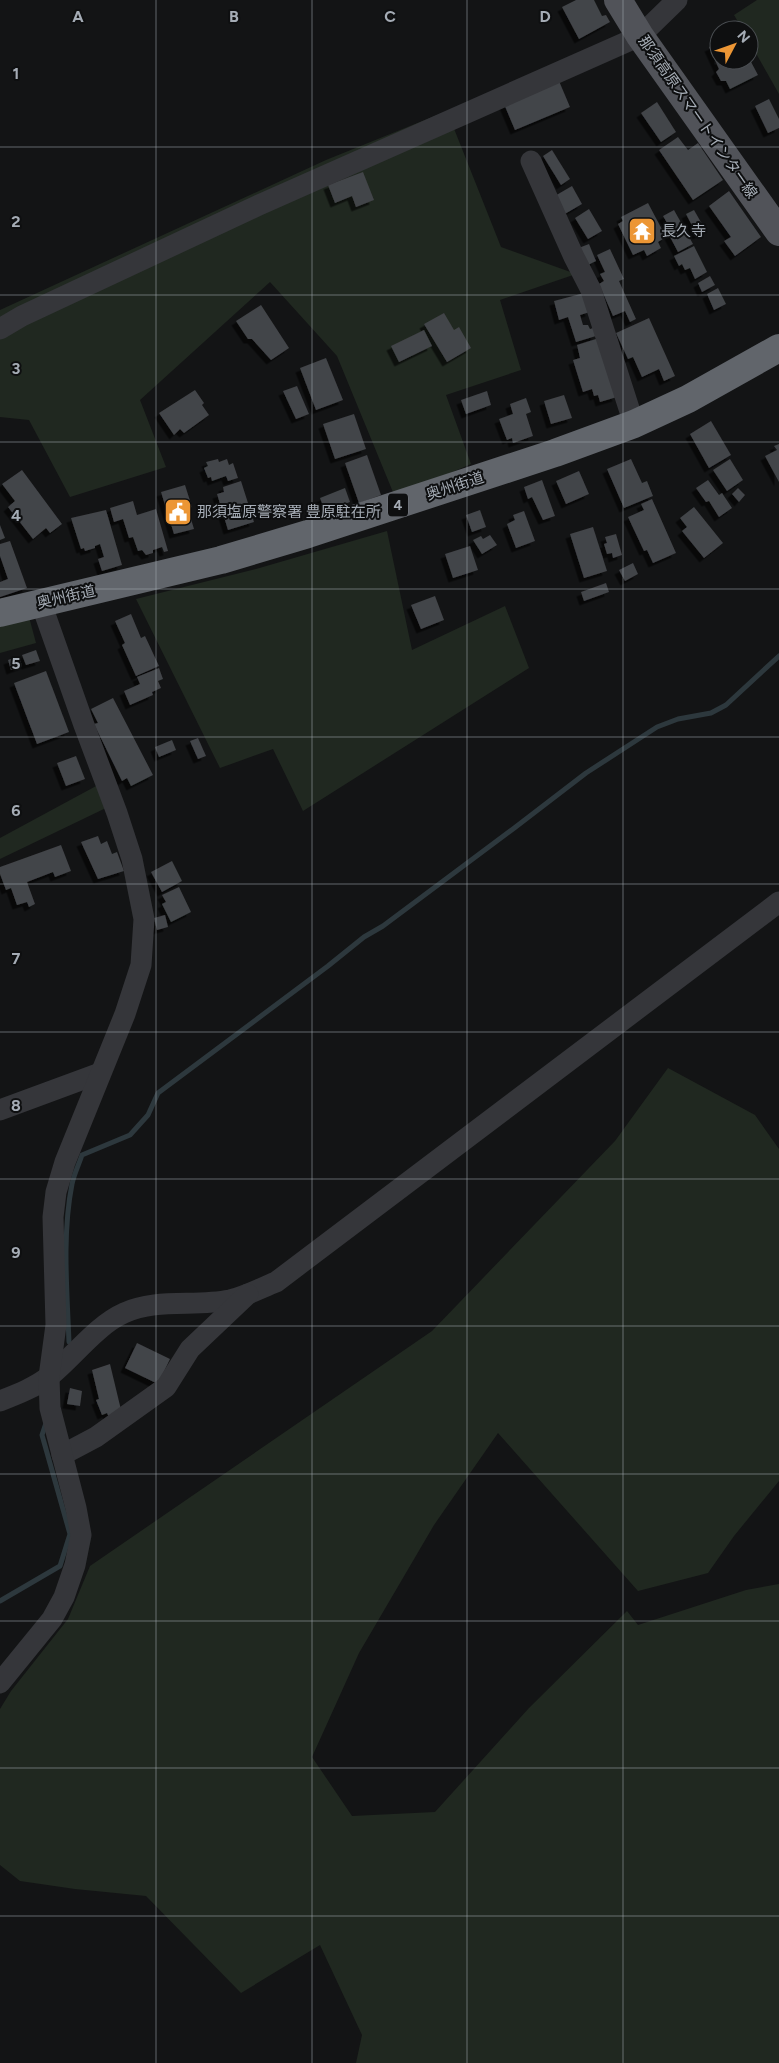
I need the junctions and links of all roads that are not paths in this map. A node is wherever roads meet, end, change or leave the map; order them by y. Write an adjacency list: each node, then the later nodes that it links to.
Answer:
1 (618, 0): 3 (main road, 那須高原スマートインター線)
2 (677, 0): 3 (street)
3 (640, 36): 5 (main road, 那須高原スマートインター線); 6 (street)
4 (531, 161): 8 (street)
5 (779, 232)
6 (0, 329)
7 (779, 348): 8 (highway, 奥州街道 / 4)
8 (634, 424): 9 (highway, 奥州街道 / 4)
9 (41, 603): 10 (highway, 奥州街道 / 4); 12 (street)
10 (0, 613)
11 (779, 902): 14 (street)
12 (100, 1074): 13 (street); 15 (street)
13 (0, 1110)
14 (248, 1294): 15 (street); 17 (street)
15 (49, 1377): 16 (street); 17 (street)
16 (0, 1401)
17 (62, 1455): 18 (street)
18 (0, 1683)

